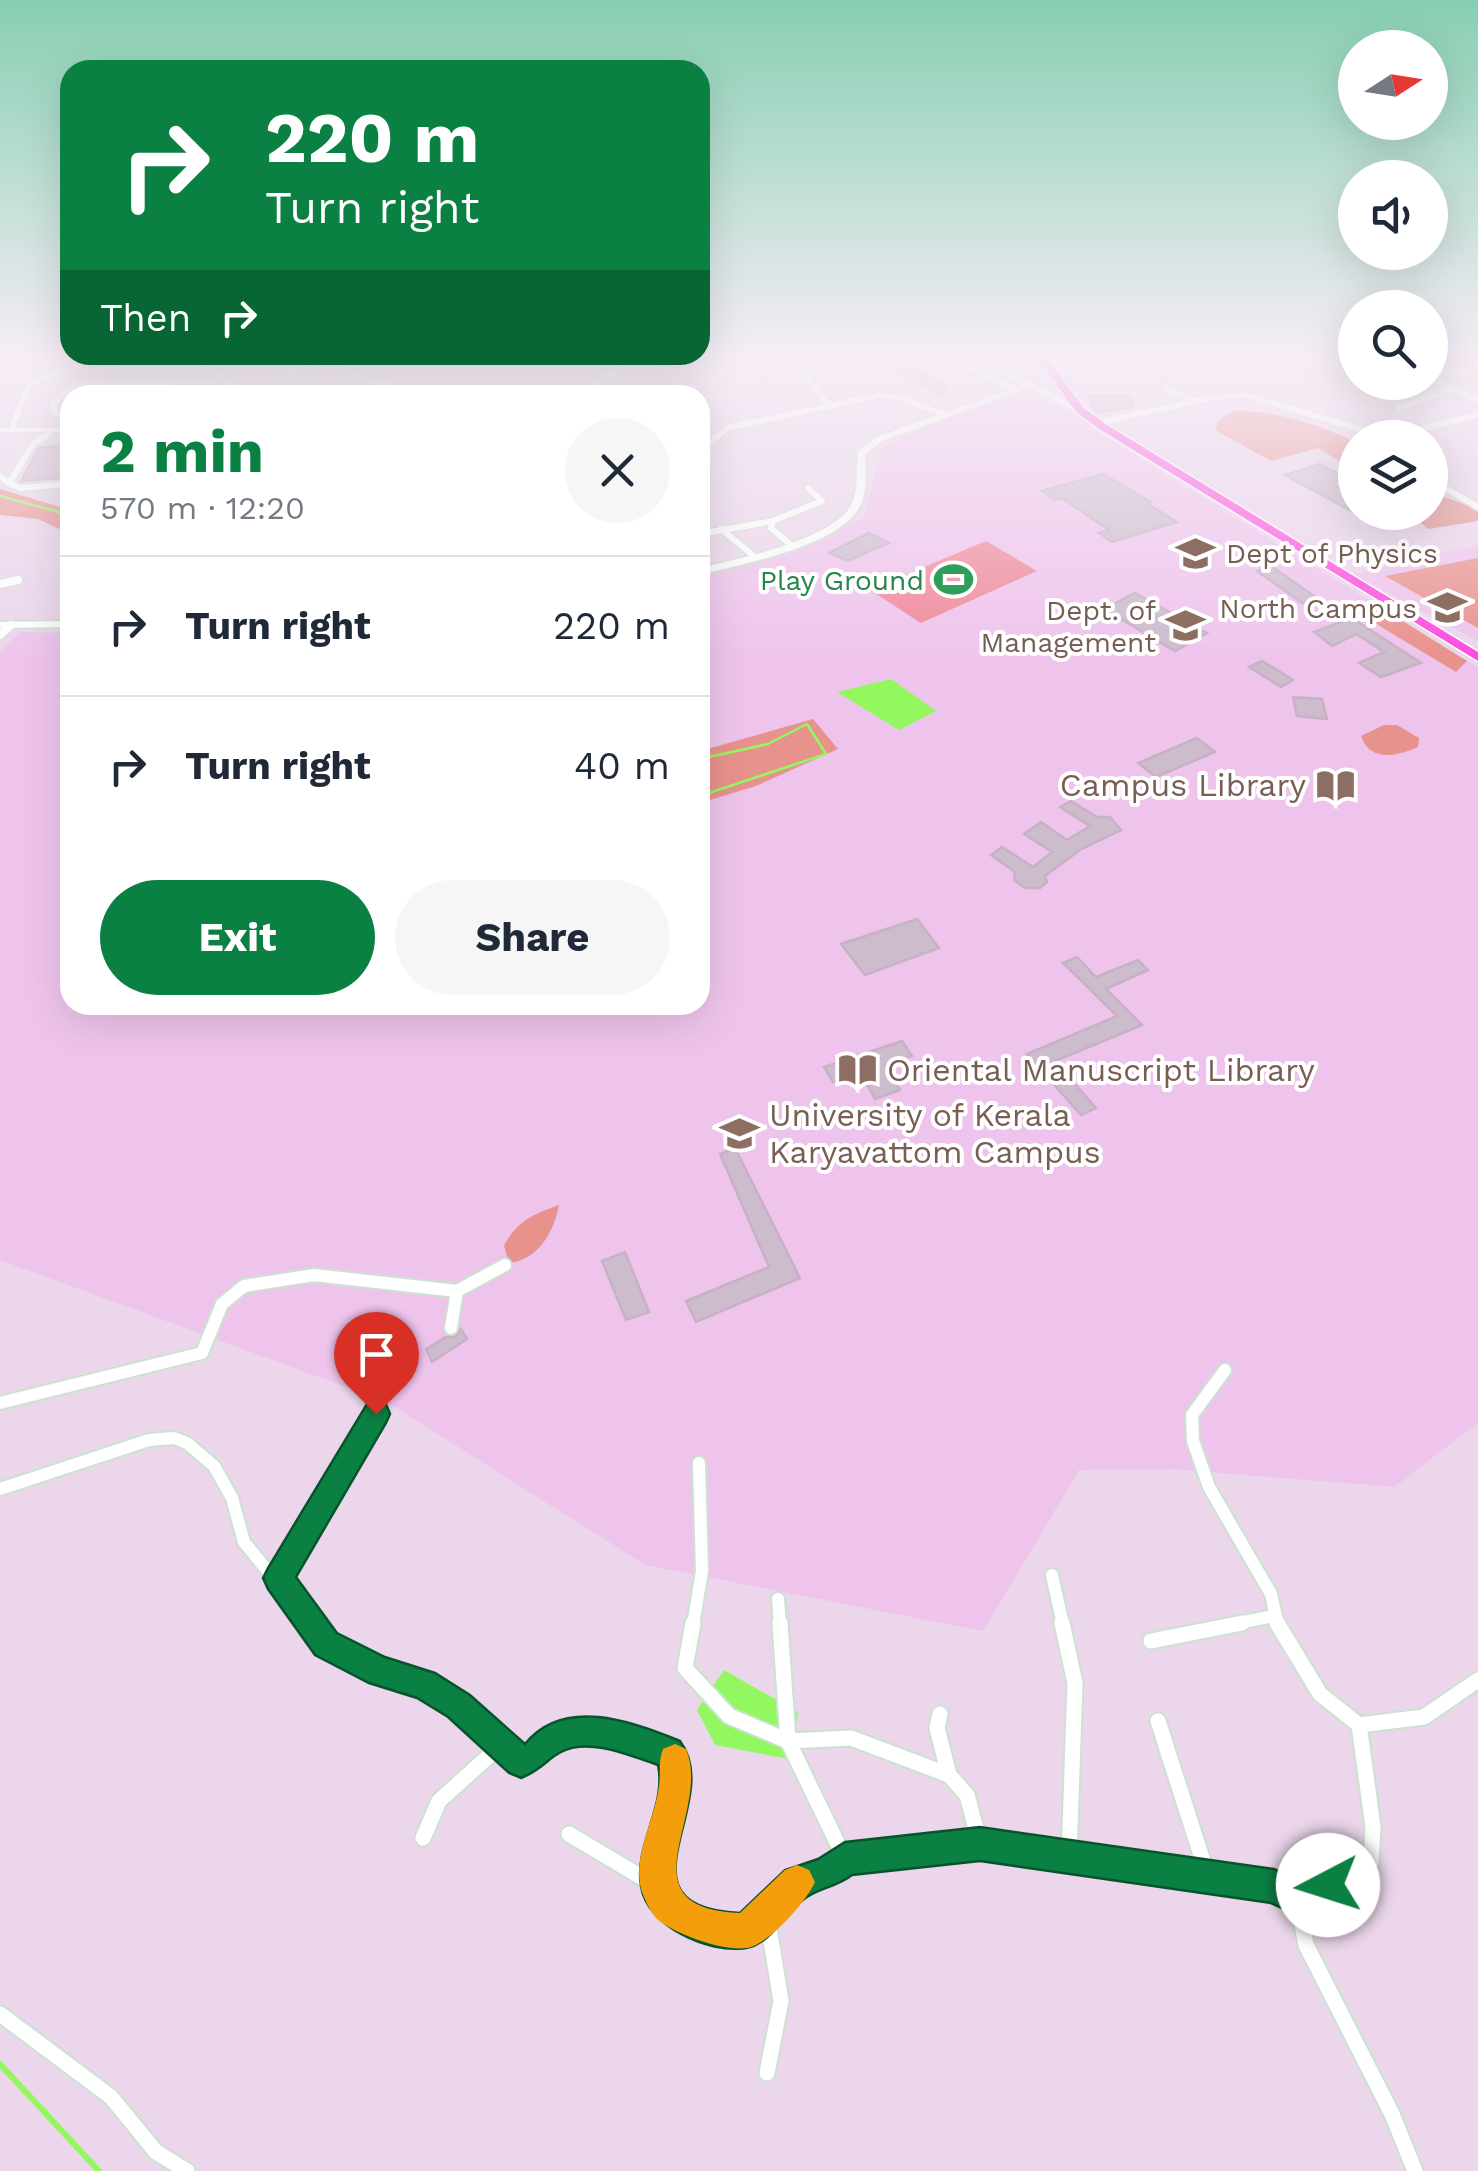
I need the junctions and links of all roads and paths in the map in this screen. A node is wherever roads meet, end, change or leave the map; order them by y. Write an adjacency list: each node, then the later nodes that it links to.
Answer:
1 (26, 455): 5 (street)
2 (861, 455): 13 (main road)
3 (1151, 455): 21 (main road)
4 (0, 476): 5 (street)
5 (9, 483): 6 (street)
6 (60, 485)
7 (808, 488): 10 (street)
8 (1448, 490): 9 (street)
9 (1478, 507)
10 (773, 521): 11 (street); 13 (street)
11 (722, 529): 12 (street); 14 (street)
12 (710, 532)
13 (790, 545): 14 (main road)
14 (754, 556): 15 (main road)
15 (710, 568)
16 (18, 580): 17 (street)
17 (0, 584)
18 (60, 624): 19 (main road)
19 (6, 625): 20 (street)
20 (0, 635)
21 (1478, 656)
22 (505, 1265): 23 (street)
23 (458, 1291): 24 (street); 26 (street)
24 (451, 1328)
25 (1226, 1370): 33 (street)
26 (0, 1402)
27 (376, 1414): 31 (street)
28 (699, 1464): 39 (street)
29 (0, 1489): 31 (street)
30 (1052, 1576): 45 (street)
31 (278, 1578): 40 (street)
32 (778, 1600): 39 (street)
33 (1274, 1616): 34 (street); 38 (street)
34 (1151, 1642)
35 (1478, 1680): 38 (street)
36 (940, 1714): 41 (street)
37 (1158, 1721): 47 (street)
38 (1359, 1725): 49 (street)
39 (788, 1740): 41 (street); 46 (street)
40 (502, 1746): 43 (street); 48 (street)
41 (949, 1774): 44 (street)
42 (569, 1834): 48 (street)
43 (422, 1838)
44 (980, 1844): 45 (street); 46 (street)
45 (1069, 1858): 47 (street)
46 (845, 1859): 50 (street)
47 (1208, 1878): 49 (street)
48 (658, 1887): 50 (street)
49 (1297, 1898): 54 (street)
50 (767, 1916): 52 (street)
51 (0, 2014): 53 (street)
52 (767, 2073)
53 (187, 2171)
54 (1414, 2171)

